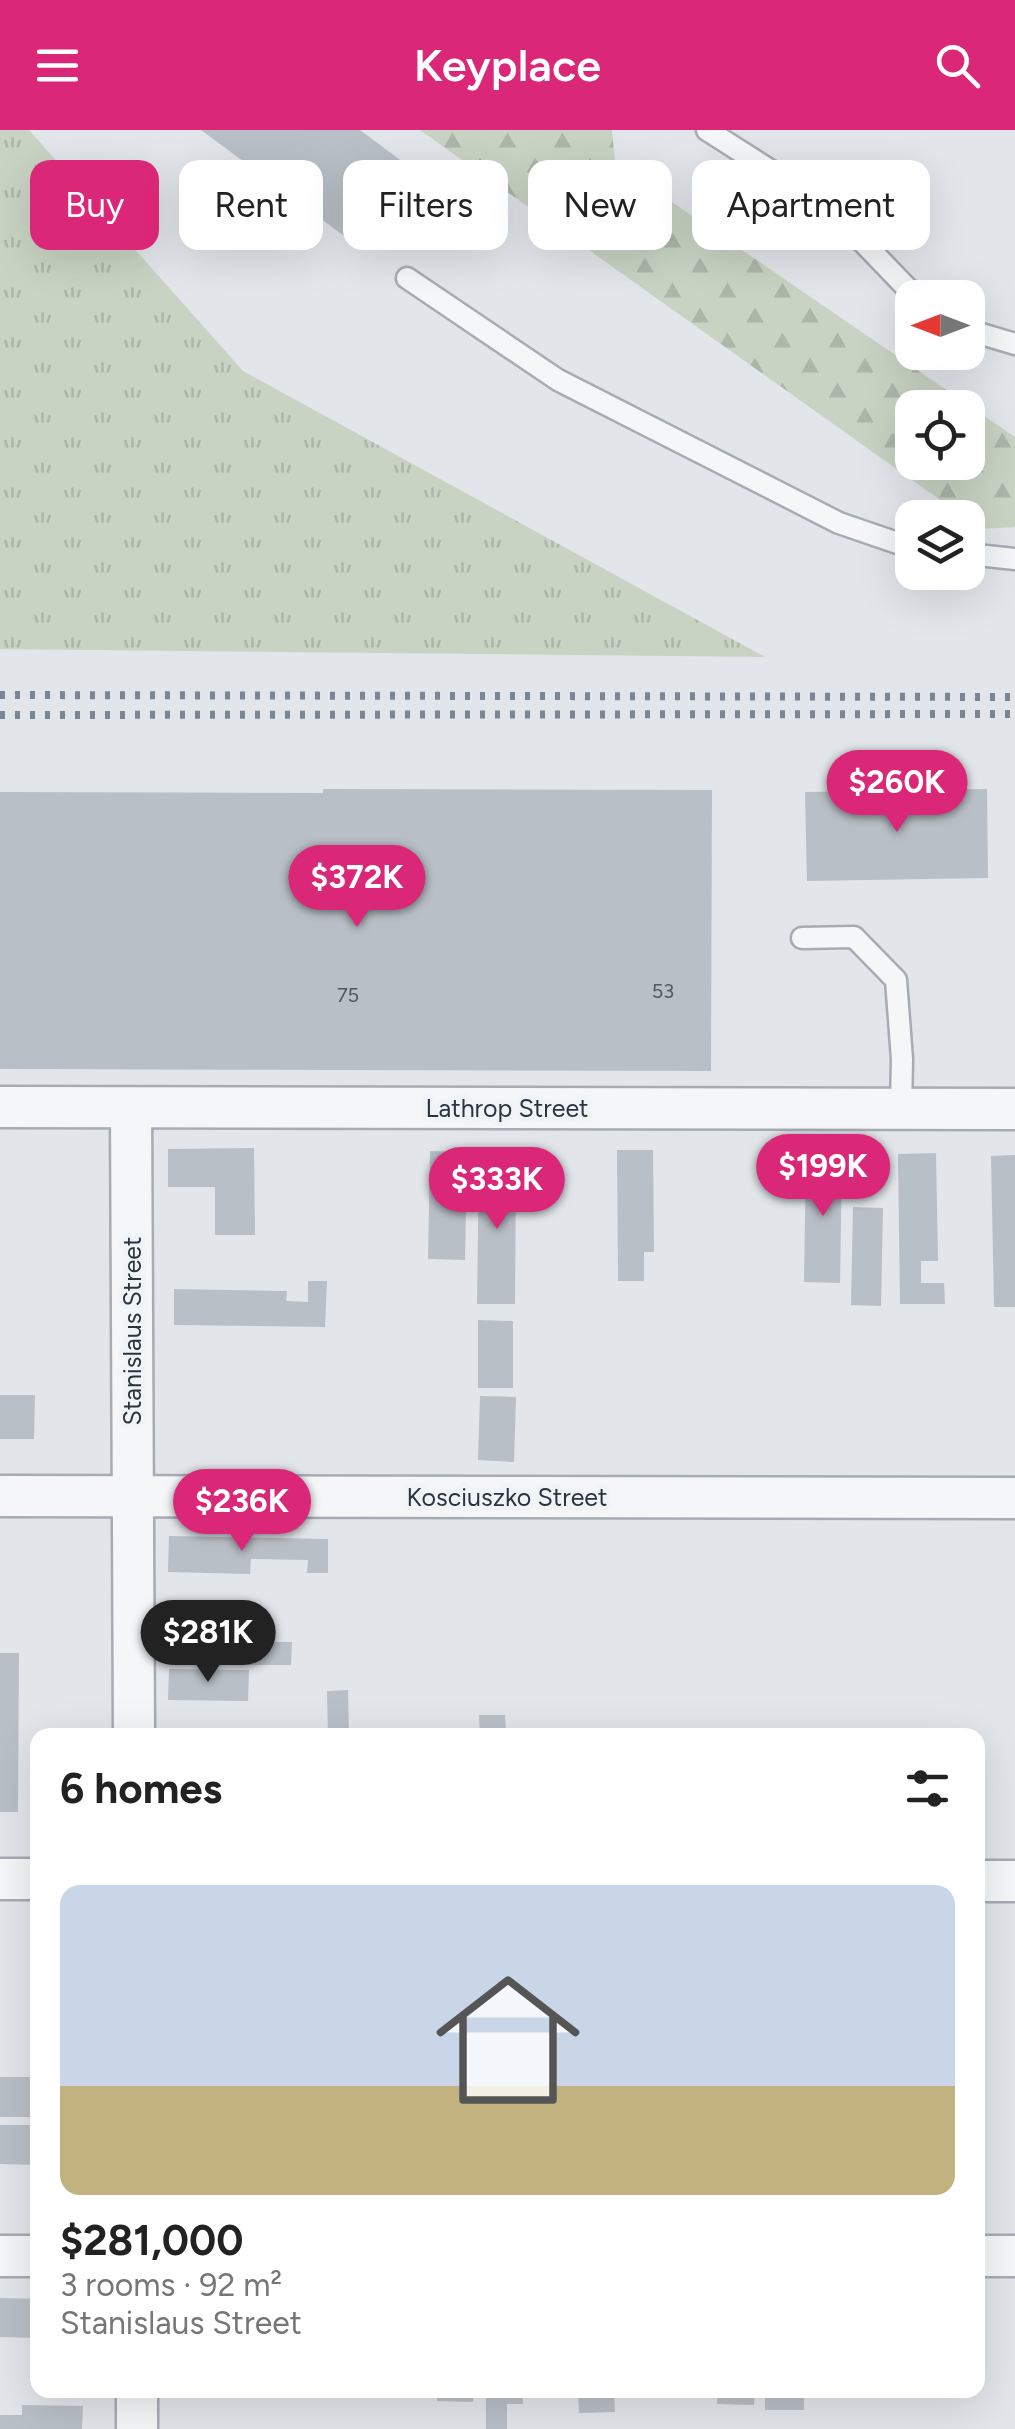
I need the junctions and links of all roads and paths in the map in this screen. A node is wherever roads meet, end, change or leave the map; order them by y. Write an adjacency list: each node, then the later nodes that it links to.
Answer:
1 (707, 130): 3 (lane)
2 (408, 278): 6 (lane)
3 (899, 280)
4 (985, 335): 5 (lane)
5 (1015, 344)
6 (895, 542)
7 (985, 556): 8 (lane)
8 (1015, 560)
9 (802, 938): 12 (lane)
10 (0, 1107): 11 (street, Lathrop Street)
11 (130, 1108): 12 (street, Lathrop Street); 15 (street, Stanislaus Street)
12 (901, 1109): 13 (street, Lathrop Street)
13 (1015, 1109)
14 (0, 1496): 15 (street, Kosciuszko Street)
15 (132, 1496): 16 (street, Kosciuszko Street); 17 (street, Stanislaus Street)
16 (1015, 1498)
17 (134, 1728)
18 (0, 1878): 19 (street)
19 (30, 1879)
20 (985, 1881): 21 (street)
21 (1015, 1881)
22 (0, 2256): 23 (street)
23 (30, 2256)
24 (985, 2256): 25 (street)
25 (1015, 2256)
26 (137, 2398): 27 (street)
27 (138, 2429)

